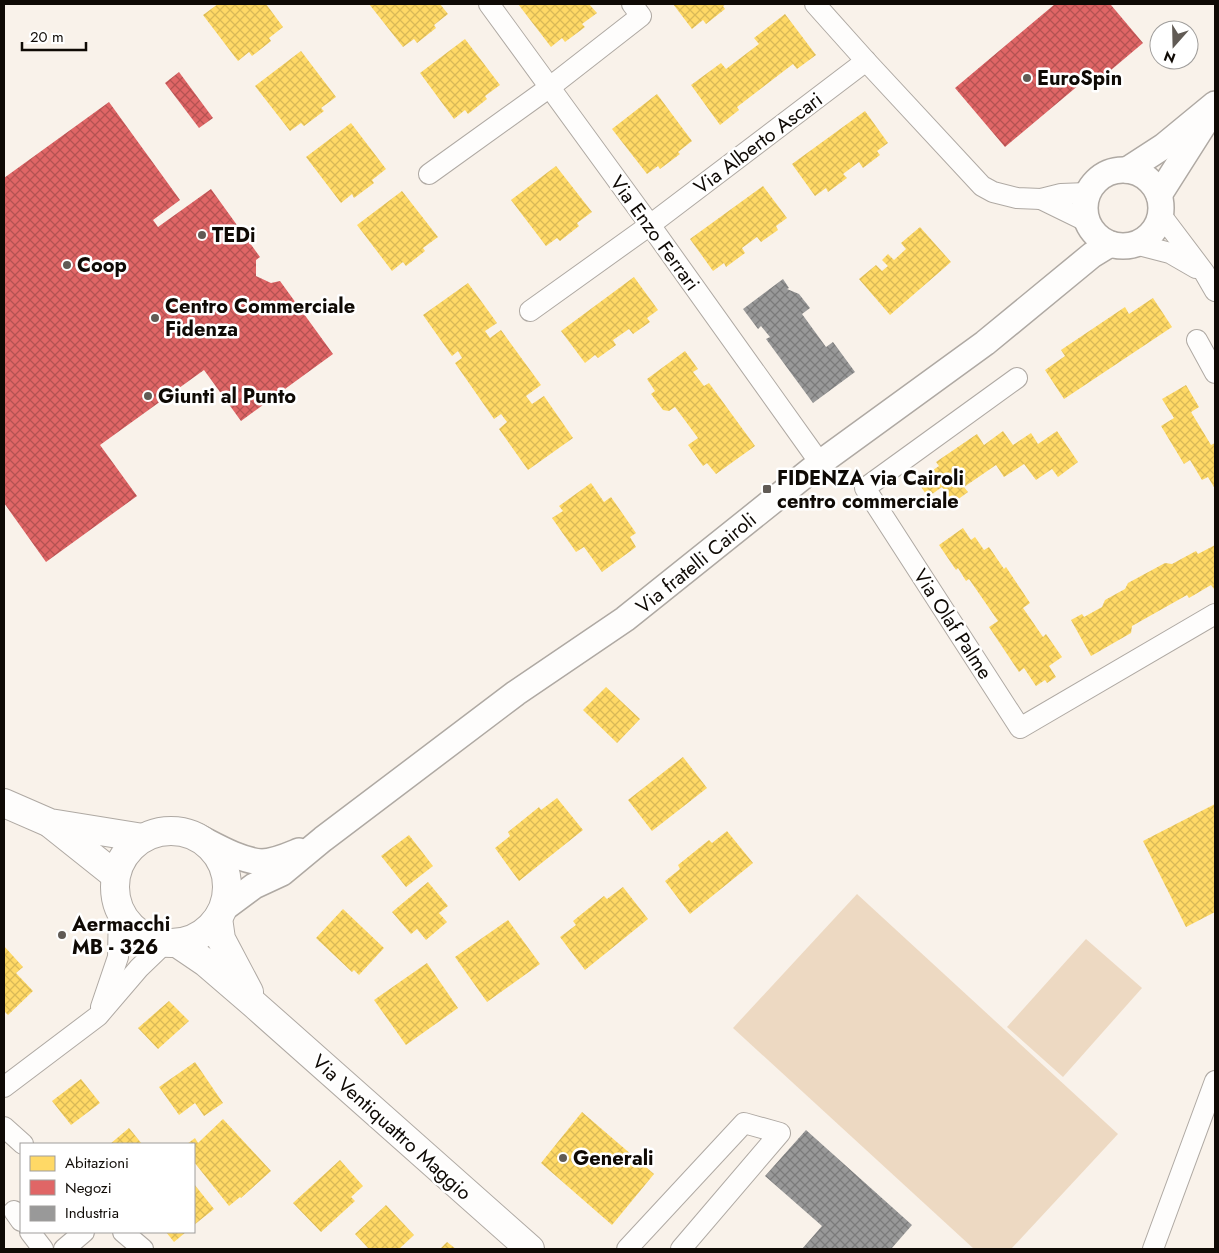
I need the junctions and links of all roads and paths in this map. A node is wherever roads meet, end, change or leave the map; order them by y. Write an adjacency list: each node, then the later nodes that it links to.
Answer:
1 (489, 4): 5 (street, Via Enzo Ferrari)
2 (632, 4): 5 (street)
3 (815, 4): 4 (street)
4 (866, 61): 11 (street); 14 (street, Via Alberto Ascari)
5 (550, 87): 9 (street); 14 (street, Via Enzo Ferrari)
6 (1215, 104): 8 (street)
7 (1215, 108): 12 (street)
8 (1127, 170): 10 (street); 12 (street)
9 (429, 174)
10 (1088, 193): 11 (street); 13 (street)
11 (1041, 200): 13 (street)
12 (1160, 205): 16 (street); 17 (street)
13 (1087, 223): 15 (street); 18 (street, Via fratelli Cairoli)
14 (650, 224): 20 (street, Via Alberto Ascari); 24 (street, Via Enzo Ferrari)
15 (1110, 244): 16 (street); 18 (street, Via fratelli Cairoli)
16 (1135, 244): 17 (street)
17 (1204, 272): 19 (street)
18 (1063, 280): 24 (street, Via fratelli Cairoli)
19 (1215, 291)
20 (530, 311)
21 (1197, 340): 22 (street)
22 (1215, 372)
23 (1017, 378): 25 (street, Via Olaf Palme)
24 (820, 463): 30 (street, Via fratelli Cairoli)
25 (1215, 614)
26 (4, 803): 27 (main road, Via Ventiquattro Maggio)
27 (50, 823): 29 (main road, Via Ventiquattro Maggio); 31 (main road, Via Ventiquattro Maggio)
28 (196, 836): 29 (main road, Via Ventiquattro Maggio); 30 (street, Via fratelli Cairoli); 33 (main road, Via Ventiquattro Maggio)
29 (144, 838): 31 (main road, Via Ventiquattro Maggio)
30 (323, 839): 33 (street, Via fratelli Cairoli)
31 (115, 875): 32 (main road, Via Ventiquattro Maggio)
32 (119, 909): 34 (main road, Via Ventiquattro Maggio); 36 (street)
33 (221, 914): 34 (main road); 35 (main road, Via Ventiquattro Maggio)
34 (171, 943): 35 (main road, Via Ventiquattro Maggio); 36 (street)
35 (255, 1005): 47 (main road, Via Ventiquattro Maggio)
36 (98, 1016): 38 (street)
37 (1215, 1081): 50 (street)
38 (4, 1087)
39 (4, 1127): 40 (street)
40 (22, 1143)
41 (31, 1233): 44 (street)
42 (83, 1233): 45 (street)
43 (124, 1233): 46 (street)
44 (43, 1249)
45 (64, 1249)
46 (143, 1249)
47 (530, 1249)
48 (627, 1249): 49 (street)
49 (681, 1249)
50 (1152, 1249)

